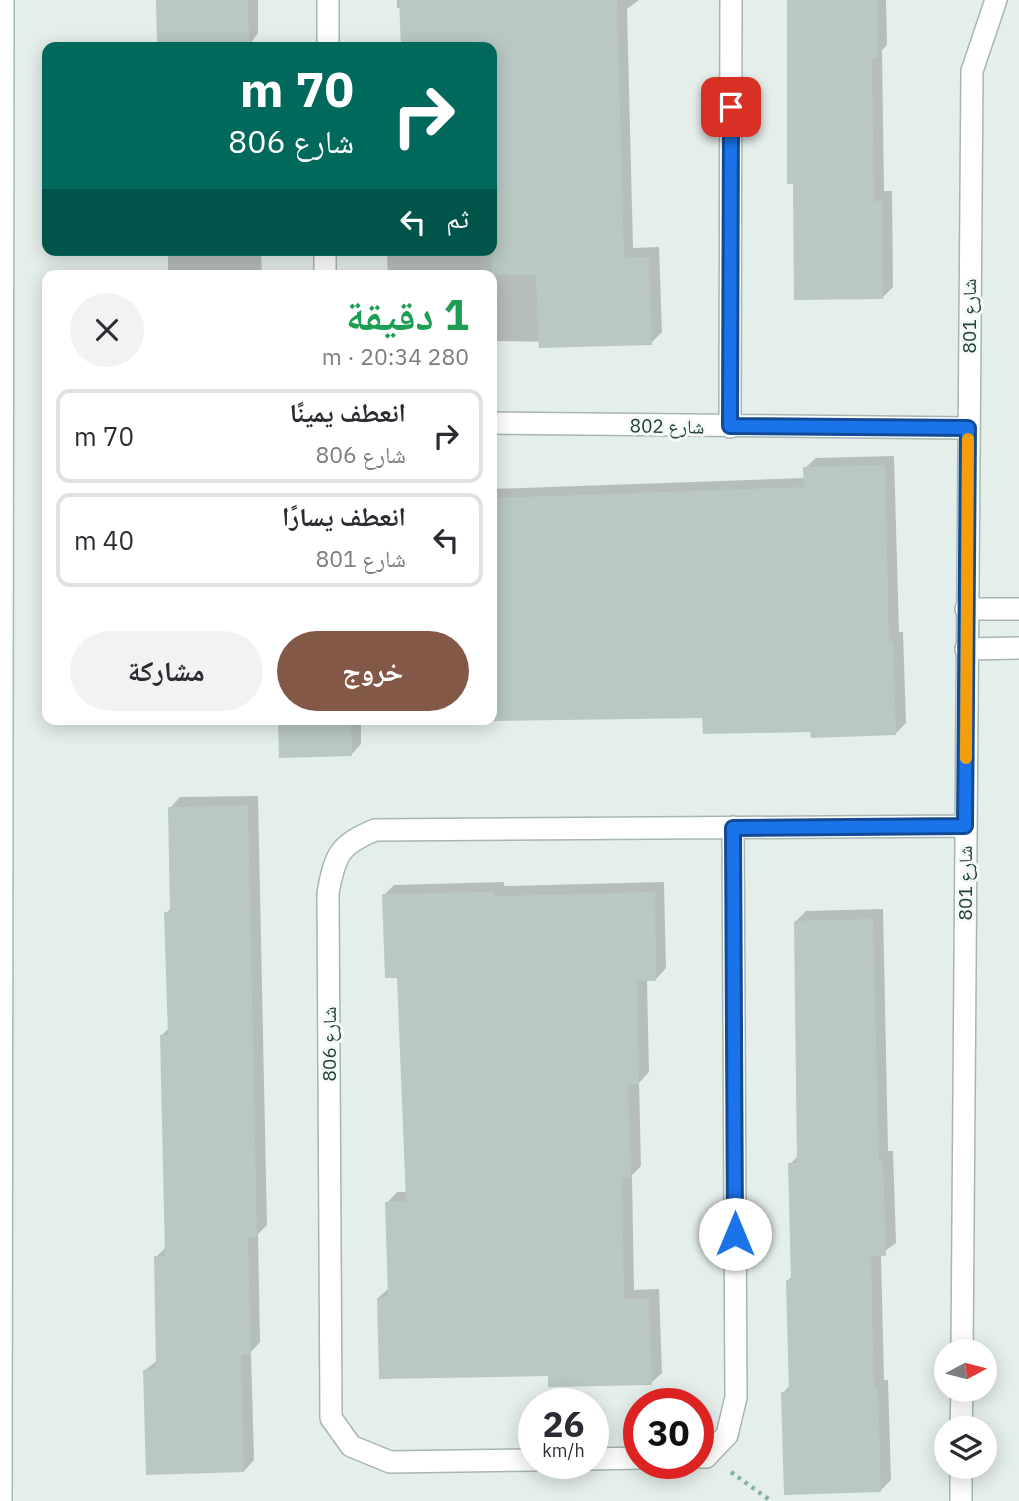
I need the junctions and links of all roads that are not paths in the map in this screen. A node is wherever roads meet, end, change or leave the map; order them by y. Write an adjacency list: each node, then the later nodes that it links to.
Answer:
1 (3, 0): 19 (street)
2 (328, 0): 5 (street)
3 (731, 0): 7 (street)
4 (996, 0): 8 (street, شارع 801)
5 (328, 42)
6 (497, 423): 7 (street, شارع 802)
7 (730, 426): 8 (street, شارع 802)
8 (968, 428): 9 (street, شارع 801)
9 (966, 609): 10 (street); 12 (street, شارع 801)
10 (1019, 609)
11 (1019, 648): 12 (street)
12 (966, 649): 13 (street, شارع 801)
13 (965, 826): 14 (street, شارع 806); 15 (street, شارع 801)
14 (733, 828): 16 (street); 17 (street, شارع 806)
15 (962, 1339)
16 (714, 1446)
17 (518, 1460)
18 (961, 1479): 20 (street)
19 (1, 1501)
20 (961, 1501)

